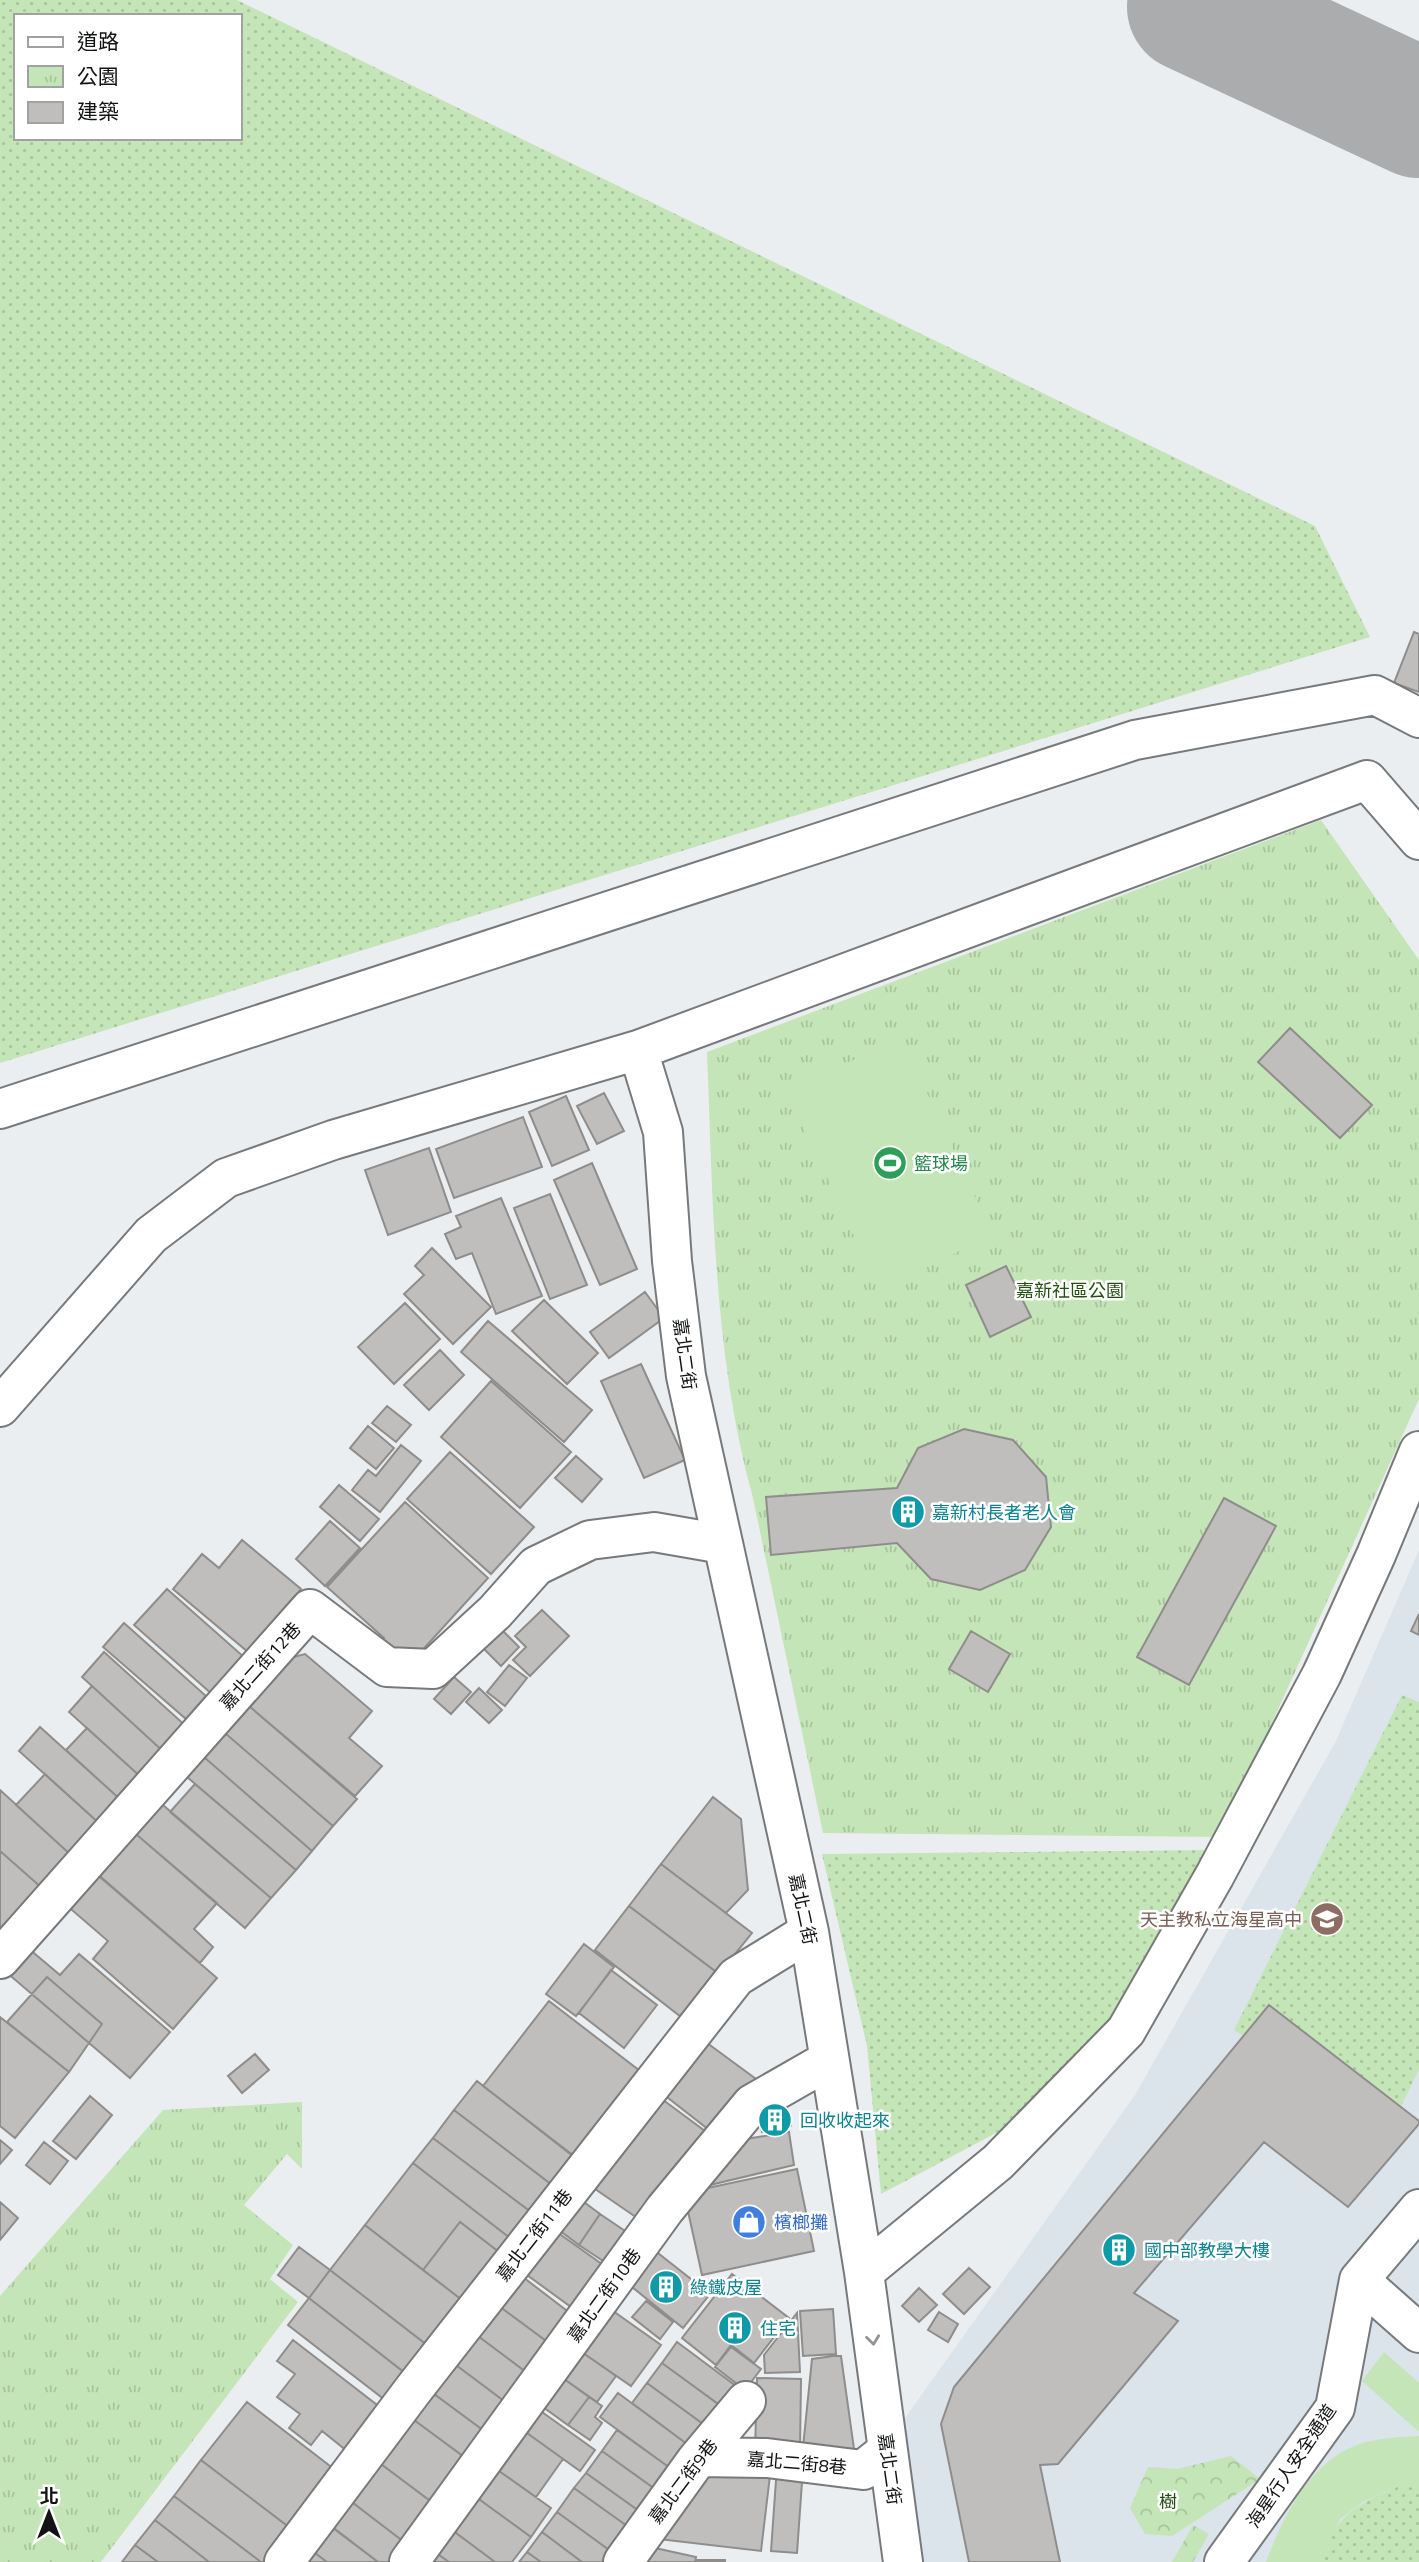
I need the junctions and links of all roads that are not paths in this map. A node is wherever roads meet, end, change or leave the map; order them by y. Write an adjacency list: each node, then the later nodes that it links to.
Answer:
1 (1419, 718): 4 (street)
2 (1419, 840): 3 (street)
3 (638, 1050): 5 (street); 7 (street, 嘉北二街)
4 (0, 1109)
5 (0, 1407)
6 (1419, 1451): 12 (street)
7 (723, 1544): 8 (street, 嘉北二街); 9 (street, 嘉北二街12巷)
8 (808, 1933): 10 (street, 嘉北二街); 18 (street, 嘉北二街11巷)
9 (0, 1959)
10 (829, 2060): 12 (street, 嘉北二街); 19 (street, 嘉北二街10巷)
11 (1419, 2209): 13 (street, 海星行人安全通道)
12 (864, 2272): 16 (street, 嘉北二街, one-way to 16)
13 (1359, 2280): 14 (street); 22 (street, 海星行人安全通道)
14 (1419, 2333)
15 (746, 2401): 17 (street, 嘉北二街9巷)
16 (887, 2451): 17 (street, 嘉北二街8巷); 21 (street, 嘉北二街)
17 (699, 2457): 20 (street, 嘉北二街9巷)
18 (284, 2562)
19 (409, 2562)
20 (623, 2562)
21 (903, 2562)
22 (1224, 2562)

